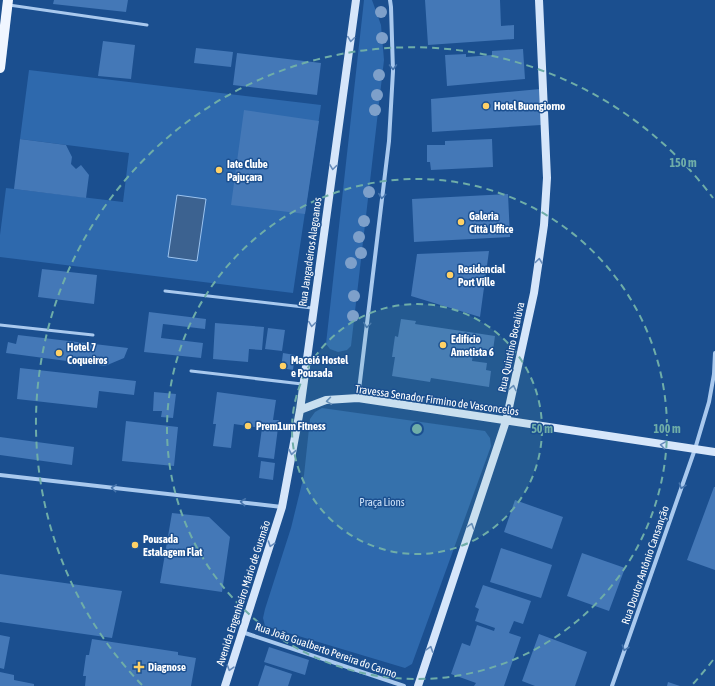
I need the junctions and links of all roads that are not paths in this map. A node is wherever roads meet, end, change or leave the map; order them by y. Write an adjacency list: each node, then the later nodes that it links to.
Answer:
1 (356, 0): 8 (street, Rua Jangadeiros Alagoanos, one-way to 8)
2 (390, 0): 14 (street, one-way to 14)
3 (539, 0): 16 (street, Rua Quintino Bocaiúva, one-way to 3)
4 (8, 2): 5 (lane); 6 (main road)
5 (148, 25)
6 (0, 68)
7 (165, 291): 8 (lane)
8 (314, 308): 13 (street, Rua Jangadeiros Alagoanos, one-way to 13)
9 (0, 325): 10 (lane)
10 (93, 336)
11 (715, 353): 17 (street, Rua Doutor Antônio Cansanção)
12 (191, 371): 13 (lane)
13 (303, 385): 15 (street, Rua Jangadeiros Alagoanos)
14 (358, 398): 15 (street, Travessa Senador Firmino de Vasconcelos, one-way to 15); 16 (street, Travessa Senador Firmino de Vasconcelos)
15 (300, 410): 20 (street, Rua Jangadeiros Alagoanos, one-way to 20)
16 (506, 421): 17 (street, Travessa Senador Firmino de Vasconcelos, one-way to 16); 24 (street, Rua Quintino Bocaiúva, one-way to 16)
17 (695, 450): 18 (street, Travessa Senador Firmino de Vasconcelos); 25 (street, Rua Doutor Antônio Cansanção, one-way to 25)
18 (715, 452)
19 (0, 475): 20 (street, one-way to 19)
20 (282, 507): 21 (street, Avenida Engenheiro Mário de Gusmão, one-way to 21)
21 (242, 632): 22 (street, Avenida Engenheiro Mário de Gusmão, one-way to 22); 23 (street, Rua João Gualberto Pereira do Carmo)
22 (225, 686)
23 (404, 686)
24 (418, 686)
25 (612, 686)

